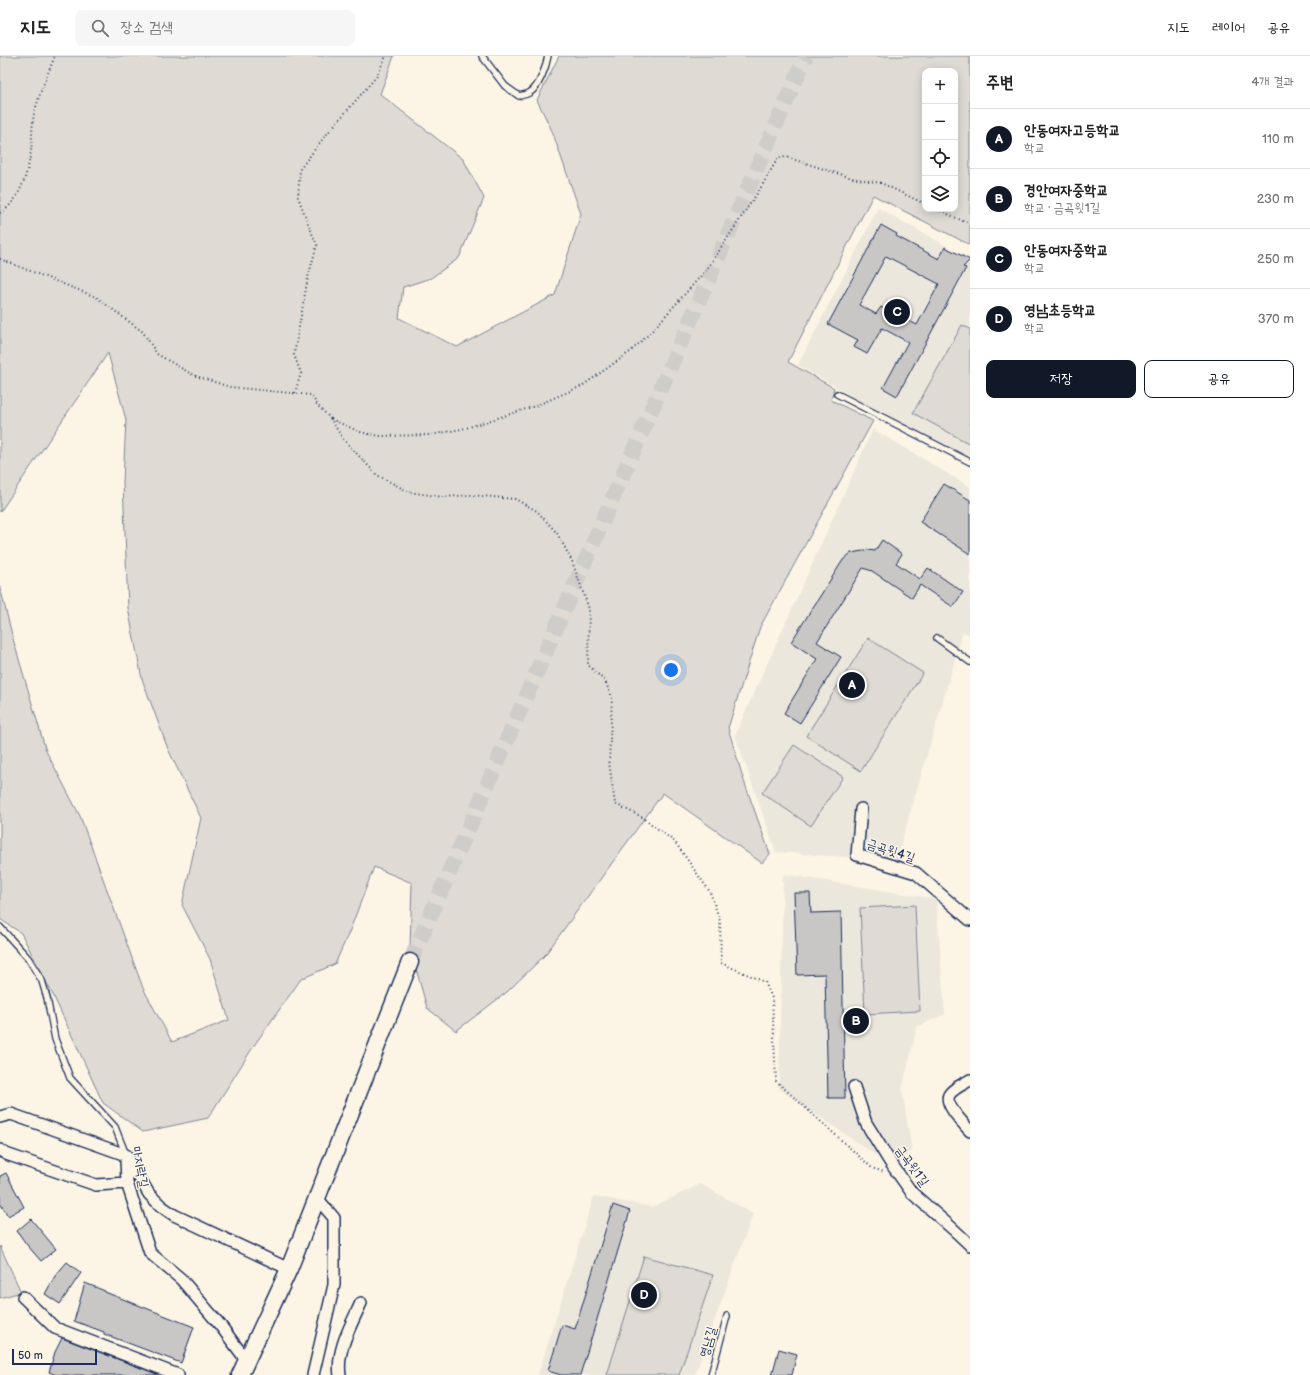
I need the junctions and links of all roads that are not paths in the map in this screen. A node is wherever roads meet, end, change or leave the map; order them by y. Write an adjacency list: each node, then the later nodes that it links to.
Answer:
1 (482, 56): 2 (lane)
2 (548, 56)
3 (837, 394): 4 (lane)
4 (970, 462)
5 (937, 638): 6 (lane)
6 (970, 662)
7 (861, 809): 8 (street, 금곡윗4길)
8 (970, 920)
9 (0, 927): 16 (lane, 마지락길)
10 (410, 962): 18 (street)
11 (970, 1080): 14 (street)
12 (854, 1087): 19 (street, 금곡윗1길)
13 (0, 1117): 16 (street)
14 (970, 1131)
15 (0, 1150): 17 (street)
16 (126, 1155): 17 (street, 마지락길); 20 (street)
17 (127, 1183): 24 (street, 마지락길)
18 (317, 1198): 20 (street); 26 (street)
19 (970, 1246)
20 (289, 1270): 24 (street)
21 (23, 1297): 25 (street)
22 (361, 1304): 27 (street)
23 (727, 1316): 28 (lane, 영남길)
24 (243, 1368)
25 (178, 1375)
26 (313, 1375)
27 (340, 1375)
28 (711, 1375)

